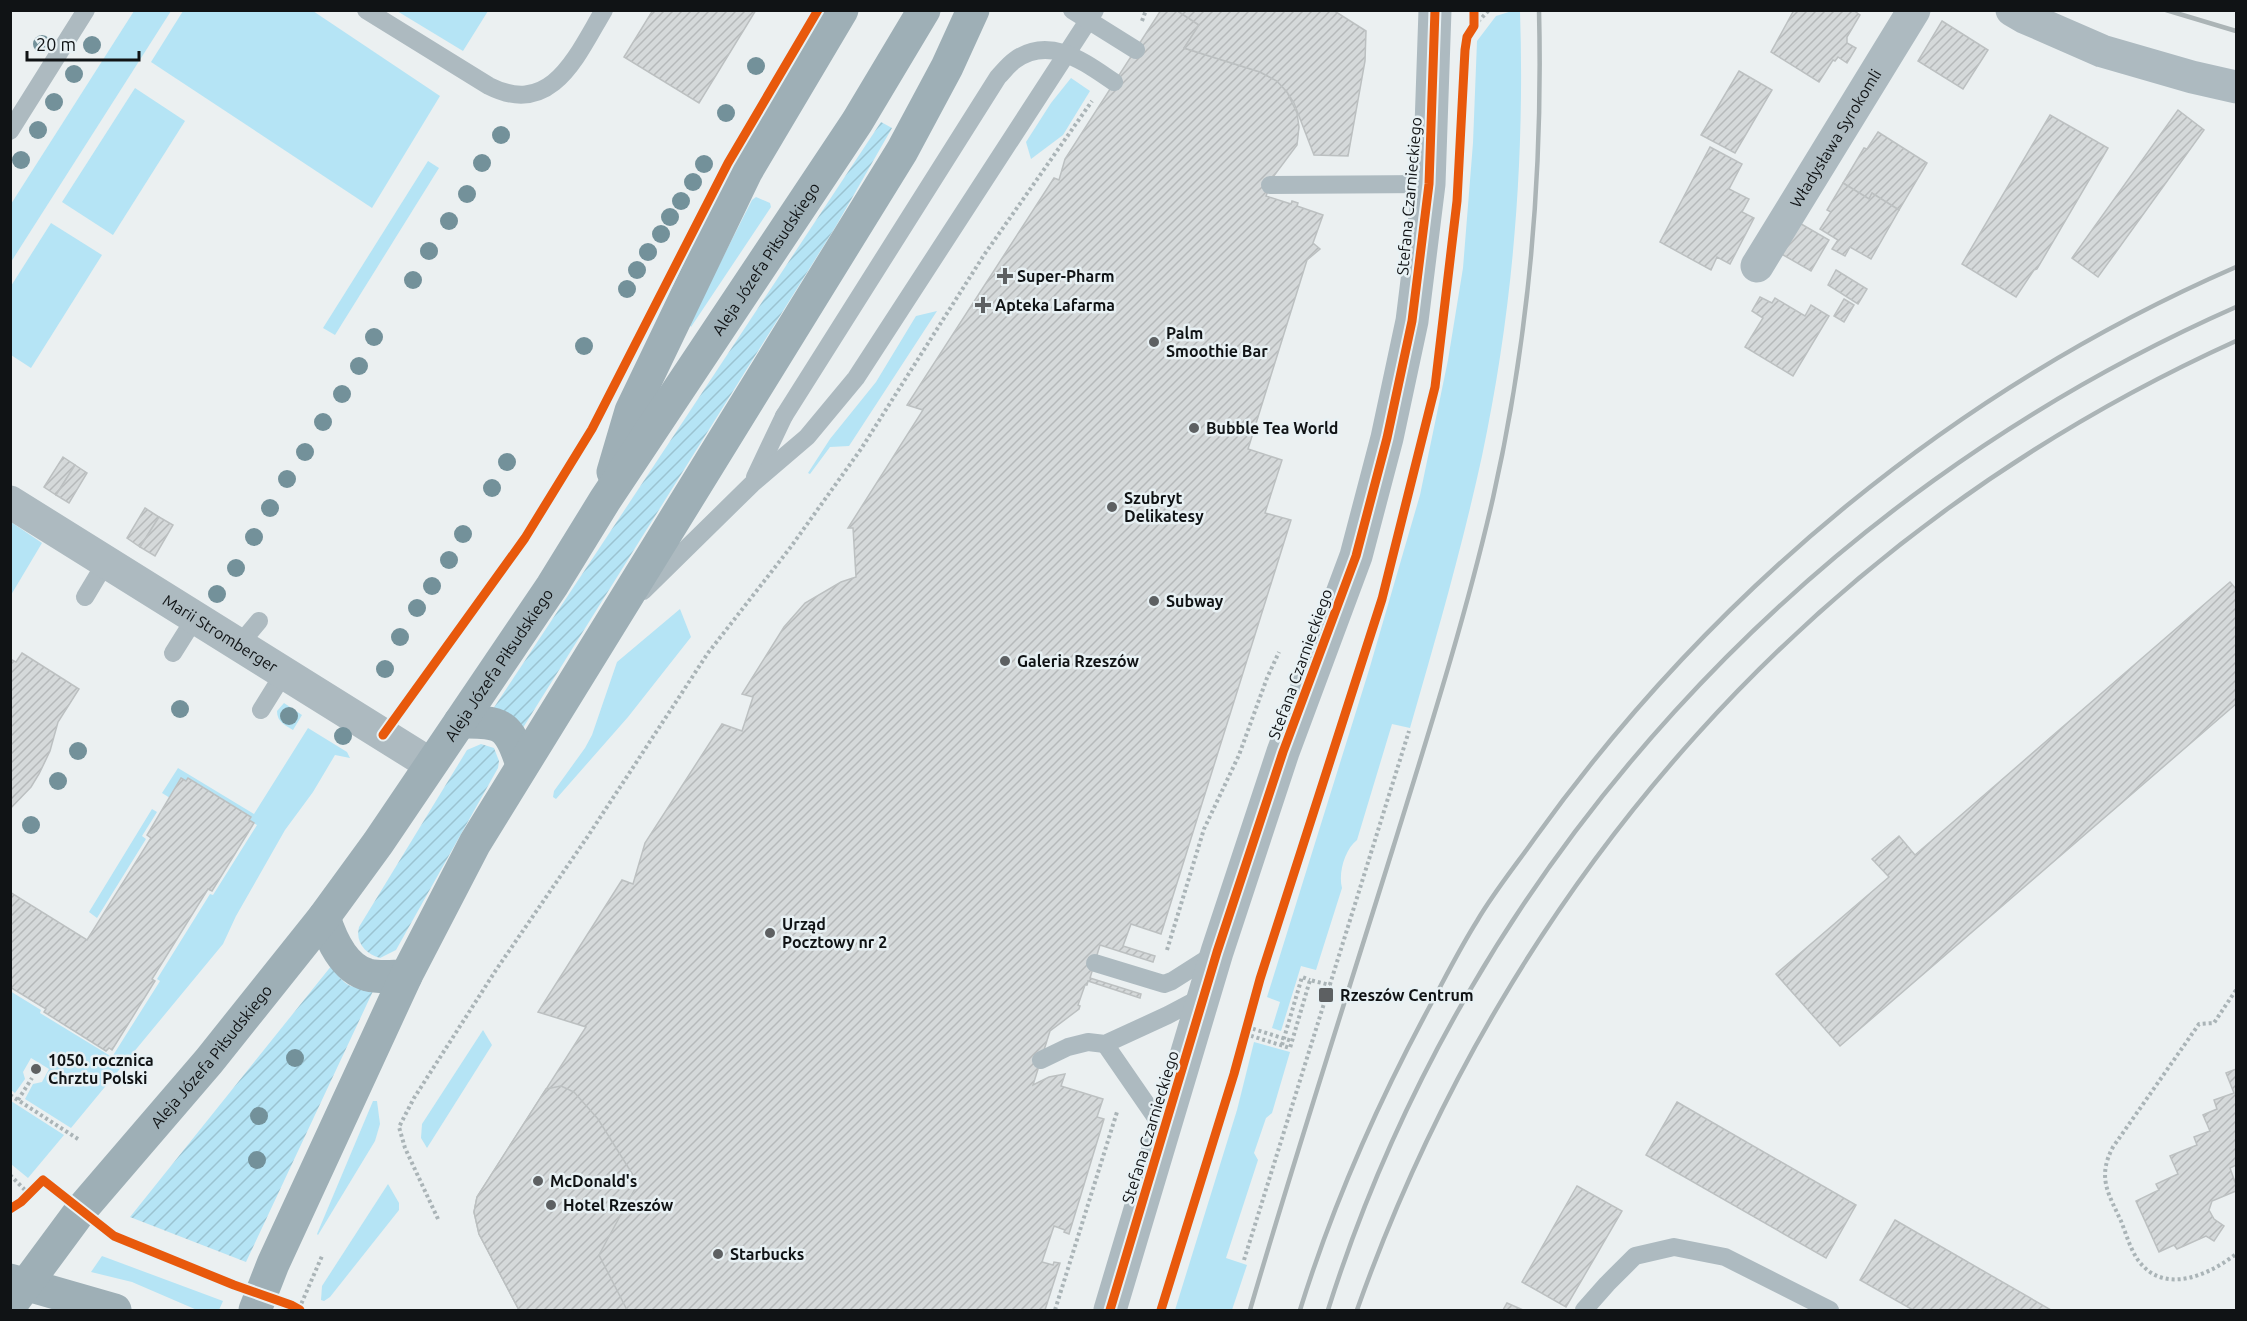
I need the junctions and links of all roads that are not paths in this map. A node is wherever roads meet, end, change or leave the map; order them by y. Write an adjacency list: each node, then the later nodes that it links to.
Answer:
1 (86, 10): 15 (lane)
2 (366, 10): 3 (lane)
3 (604, 10)
4 (842, 10): 20 (main road)
5 (924, 10): 20 (main road, Aleja Józefa Piłsudskiego)
6 (973, 10): 25 (main road)
7 (1072, 10): 12 (lane, bridge)
8 (1095, 10): 19 (lane)
9 (1435, 10): 16 (street, Stefana Czarnieckiego)
10 (1914, 10): 18 (street, Władysława Syrokomli)
11 (2012, 10): 14 (street)
12 (1136, 50)
13 (1114, 82): 19 (lane, bridge)
14 (2236, 87)
15 (10, 131)
16 (1428, 184): 17 (lane); 33 (street, Stefana Czarnieckiego)
17 (1270, 185)
18 (1757, 266)
19 (752, 484): 25 (lane)
20 (605, 500): 29 (main road, Aleja Józefa Piłsudskiego)
21 (10, 502): 22 (street, Marii Stromberger)
22 (106, 562): 23 (lane); 24 (street, Marii Stromberger)
23 (85, 597)
24 (195, 618): 26 (lane); 27 (street, Marii Stromberger)
25 (612, 622): 31 (main road)
26 (173, 653)
27 (284, 673): 28 (lane); 30 (street, Marii Stromberger)
28 (261, 710)
29 (460, 722): 30 (main road, Aleja Józefa Piłsudskiego); 31 (main road)
30 (430, 764): 32 (main road, Aleja Józefa Piłsudskiego)
31 (522, 765): 35 (main road)
32 (324, 917): 35 (main road); 40 (main road, Aleja Józefa Piłsudskiego)
33 (1217, 952): 34 (lane); 36 (street, Stefana Czarnieckiego)
34 (1095, 963)
35 (406, 976): 42 (main road)
36 (1204, 996): 37 (lane); 39 (street, Stefana Czarnieckiego)
37 (1105, 1044): 38 (lane); 39 (lane)
38 (1041, 1060)
39 (1165, 1131): 43 (street, Stefana Czarnieckiego)
40 (15, 1290): 41 (main road)
41 (116, 1311)
42 (255, 1311)
43 (1110, 1311)
44 (1584, 1311): 45 (lane)
45 (1830, 1311)

